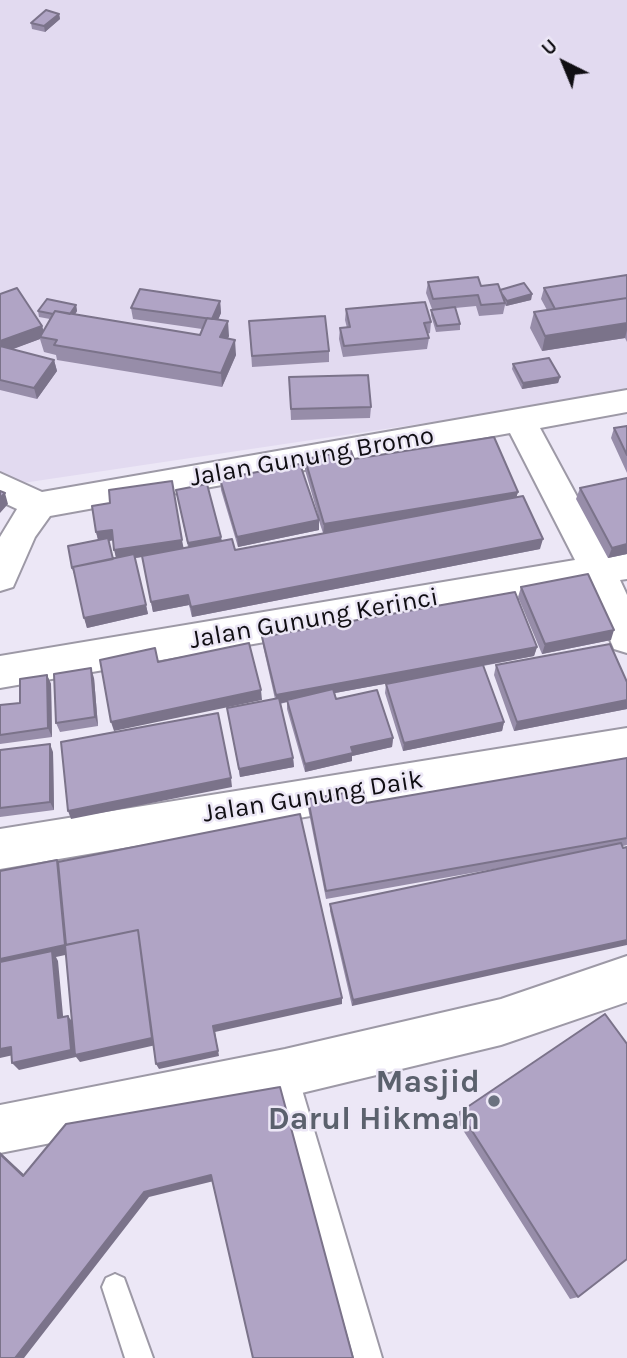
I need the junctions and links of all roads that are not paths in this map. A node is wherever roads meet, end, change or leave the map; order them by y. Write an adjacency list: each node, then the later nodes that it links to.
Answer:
1 (627, 401): 2 (street, Jalan Gunung Bromo)
2 (519, 421): 4 (street, Jalan Gunung Bromo); 5 (street)
3 (0, 486): 4 (street)
4 (39, 505): 6 (street)
5 (613, 568): 7 (street); 8 (street, Jalan Gunung Kerinci)
6 (0, 577)
7 (627, 638)
8 (0, 672)
9 (627, 745): 10 (street, Jalan Gunung Daik)
10 (0, 849)
11 (627, 979): 12 (street)
12 (285, 1073): 13 (street); 16 (lane)
13 (0, 1129)
14 (115, 1287): 15 (lane)
15 (139, 1358)
16 (368, 1358)

